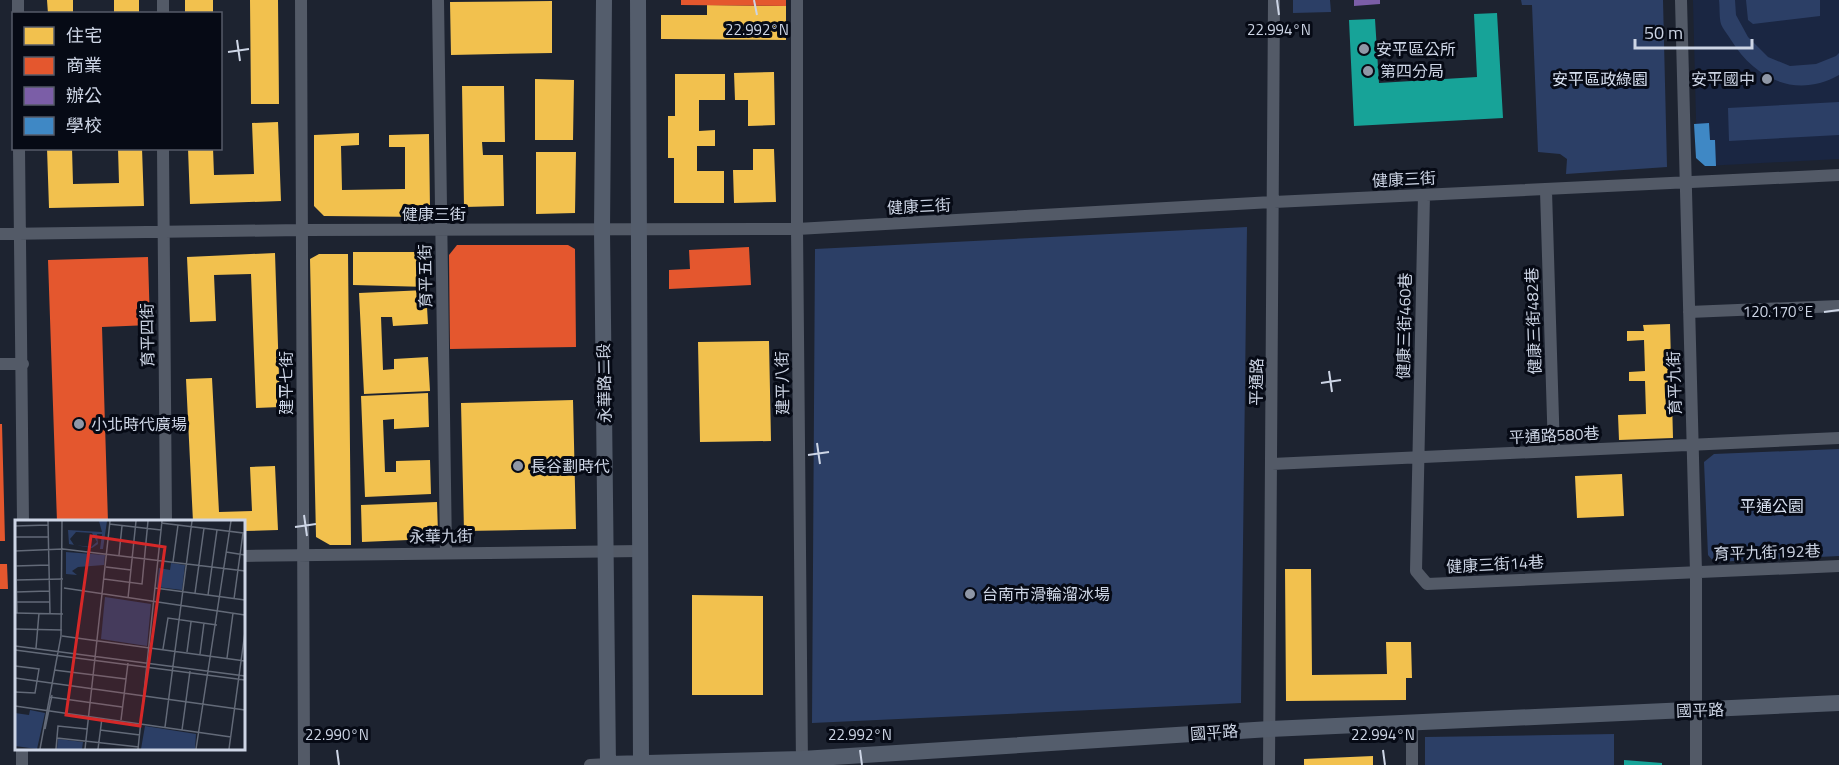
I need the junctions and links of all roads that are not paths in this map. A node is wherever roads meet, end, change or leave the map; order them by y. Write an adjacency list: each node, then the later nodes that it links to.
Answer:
1 (301, 0): 16 (street, 建平七街)
2 (438, 0): 17 (street, 育平五街)
3 (604, 0): 18 (street, 永華路二段)
4 (638, 0): 19 (street)
5 (797, 0): 15 (street, 建平八街)
6 (1274, 0): 14 (street, 平通路)
7 (1681, 0): 11 (street, 育平九街)
8 (19, 150): 21 (street)
9 (163, 150): 20 (street, 育平四街)
10 (1839, 175): 11 (street, 健康三街)
11 (1686, 184): 12 (street, 健康三街); 24 (street, 育平九街)
12 (1546, 190): 13 (street, 健康三街); 29 (street, 健康三街482巷)
13 (1424, 195): 14 (street, 健康三街); 30 (street, 健康三街460巷)
14 (1274, 202): 15 (street, 健康三街); 31 (street, 平通路)
15 (797, 229): 19 (street, 健康三街); 45 (street, 建平八街)
16 (302, 230): 17 (street, 健康三街); 20 (street, 健康三街); 37 (street, 建平七街)
17 (441, 230): 18 (street, 健康三街); 36 (street, 育平五街)
18 (602, 230): 19 (street, 健康三街); 34 (street, 永華路二段)
19 (639, 230): 35 (street)
20 (162, 232): 21 (street, 健康三街); 33 (street, 育平四街)
21 (20, 233): 22 (street, 健康三街); 26 (street)
22 (0, 234)
23 (1839, 306): 24 (street)
24 (1689, 312): 28 (street, 育平九街)
25 (0, 364): 26 (street)
26 (23, 364): 32 (street)
27 (1839, 438): 28 (street, 平通路580巷)
28 (1693, 445): 29 (street, 平通路580巷); 40 (street, 育平九街)
29 (1554, 451): 30 (street, 平通路580巷)
30 (1418, 458): 31 (street, 平通路580巷); 40 (street, 健康三街14巷)
31 (1272, 464): 44 (street, 平通路)
32 (23, 520)
33 (166, 520)
34 (605, 551): 35 (street, 永華九街); 36 (street, 永華九街); 49 (street, 永華路二段)
35 (640, 551): 46 (street)
36 (446, 552): 37 (street, 永華九街)
37 (303, 555): 38 (street, 永華九街); 47 (street, 建平七街)
38 (244, 556)
39 (1839, 566): 40 (street, 育平九街192巷)
40 (1696, 572): 42 (street, 育平九街)
41 (1839, 704): 42 (street, 國平路)
42 (1696, 710): 43 (street, 國平路); 52 (street, 育平九街)
43 (1412, 722): 44 (street, 國平路); 51 (street)
44 (1270, 729): 45 (street, 國平路); 50 (street, 平通路)
45 (802, 762): 46 (street, 國平路)
46 (641, 764): 49 (street, 國平路)
47 (304, 765)
48 (590, 765): 49 (street, 國平路)
49 (608, 765)
50 (1269, 765)
51 (1412, 765)
52 (1696, 765)

